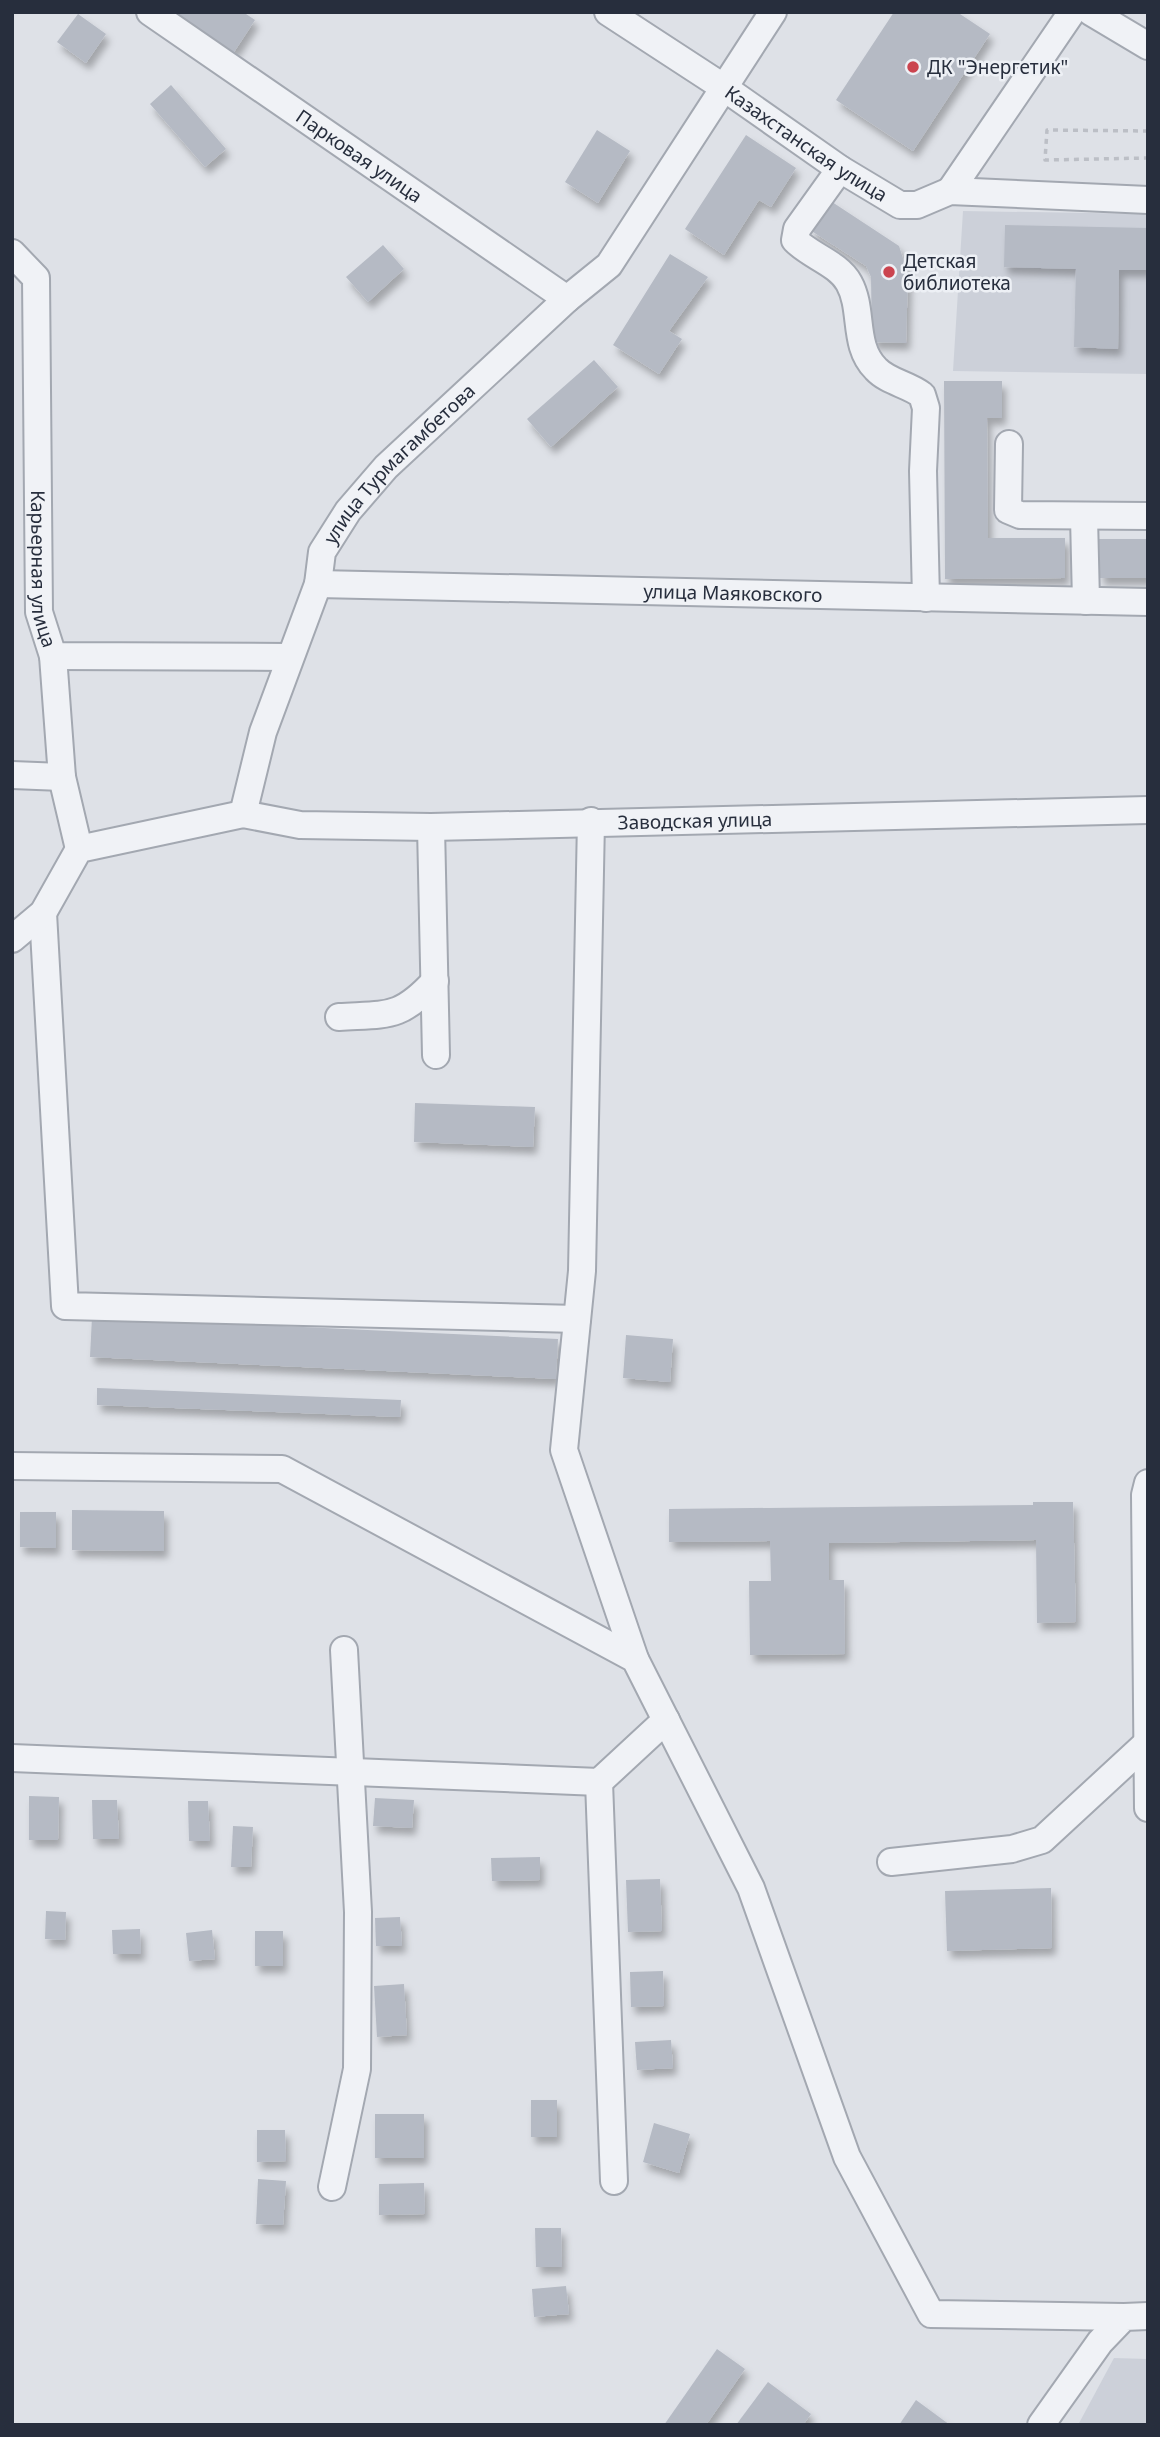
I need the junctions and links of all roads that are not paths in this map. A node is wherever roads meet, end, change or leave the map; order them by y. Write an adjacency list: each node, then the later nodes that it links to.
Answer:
1 (150, 12): 12 (street, Парковая улица)
2 (608, 12): 7 (street, Казахстанская улица)
3 (773, 12): 7 (street, улица Турмагамбетова)
4 (1072, 12): 9 (street)
5 (1091, 12): 6 (street)
6 (1148, 46)
7 (723, 87): 8 (street, Казахстанская улица); 12 (street, улица Турмагамбетова)
8 (839, 169): 9 (street, Казахстанская улица); 17 (street)
9 (950, 191): 10 (street, Казахстанская улица)
10 (1148, 200)
11 (12, 253): 20 (street, Карьерная улица)
12 (567, 299): 16 (street, улица Турмагамбетова)
13 (1009, 444): 15 (street)
14 (1148, 516): 15 (street)
15 (1084, 517): 18 (street)
16 (318, 584): 17 (street, улица Маяковского); 21 (street, улица Турмагамбетова)
17 (926, 598): 18 (street, улица Маяковского)
18 (1086, 601): 19 (street, улица Маяковского)
19 (1148, 602)
20 (53, 656): 21 (street, Карьерная улица); 23 (street)
21 (289, 657): 25 (street, улица Турмагамбетова)
22 (12, 775): 23 (street)
23 (62, 777): 28 (street)
24 (1148, 810): 26 (street, Заводская улица)
25 (243, 814): 27 (street, Заводская улица); 28 (street)
26 (592, 821): 27 (street, Заводская улица); 34 (street)
27 (430, 827): 31 (street)
28 (79, 849): 29 (street)
29 (43, 913): 30 (street); 34 (street)
30 (12, 939)
31 (435, 981): 32 (street); 33 (street)
32 (339, 1017)
33 (436, 1055)
34 (578, 1319): 38 (street)
35 (12, 1465): 38 (street)
36 (1148, 1483): 40 (street)
37 (344, 1650): 42 (street)
38 (635, 1659): 39 (street)
39 (666, 1720): 43 (street); 48 (street)
40 (1147, 1743): 44 (street); 45 (street)
41 (12, 1758): 42 (street)
42 (350, 1772): 43 (street); 47 (street)
43 (599, 1782): 46 (street)
44 (1148, 1808)
45 (891, 1862)
46 (614, 2181)
47 (332, 2187)
48 (1136, 2317): 49 (street)
49 (1041, 2425)

